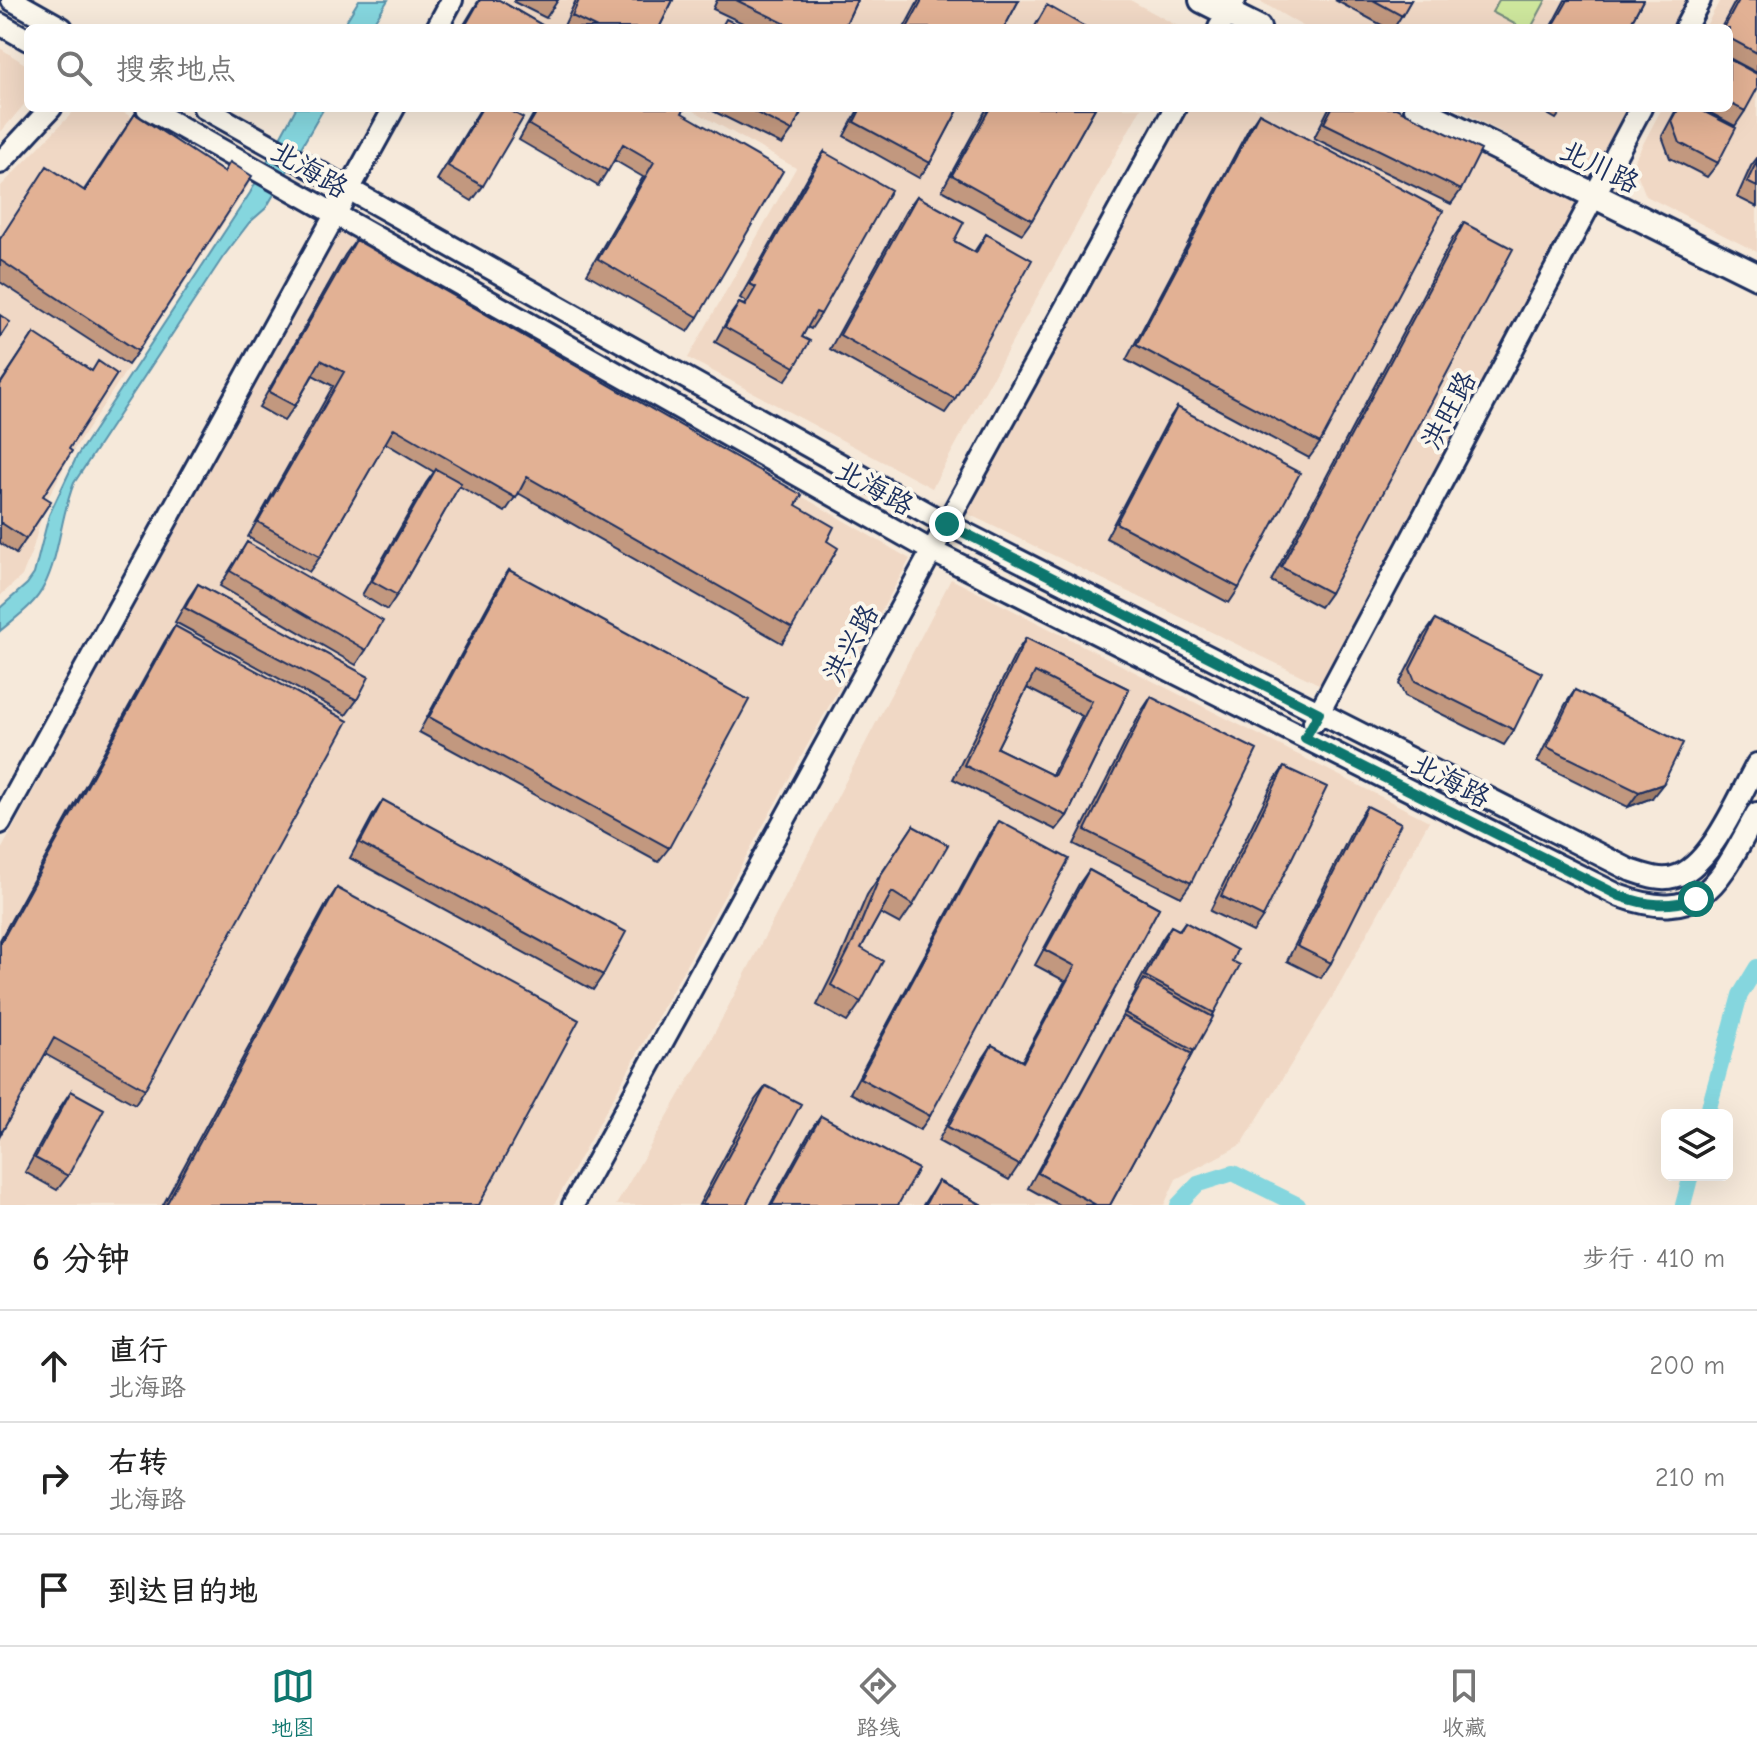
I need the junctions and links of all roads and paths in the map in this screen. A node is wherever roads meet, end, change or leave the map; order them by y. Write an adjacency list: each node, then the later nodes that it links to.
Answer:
1 (12, 0): 7 (street)
2 (452, 0): 8 (street)
3 (1202, 0): 5 (main road)
4 (1700, 0): 10 (street)
5 (1227, 14): 9 (main road)
6 (0, 24): 11 (street)
7 (55, 24)
8 (439, 24)
9 (1249, 24)
10 (1687, 24)
11 (24, 38)
12 (47, 112): 19 (street)
13 (154, 112): 22 (street, 北海路)
14 (211, 112): 20 (street, 北海路)
15 (392, 112): 20 (street)
16 (1173, 112): 24 (street, 洪兴路)
17 (1425, 112): 21 (main road, 北川路)
18 (1639, 112): 21 (street, 洪旺路)
19 (0, 163)
20 (350, 190): 22 (street); 24 (street, 北海路)
21 (1592, 196): 23 (main road, 北川路); 26 (street, 洪旺路)
22 (336, 216): 25 (street, 北海路); 30 (street)
23 (1757, 276)
24 (947, 524): 25 (street, 洪兴路); 26 (street, 北海路)
25 (932, 551): 27 (street, 北海路); 31 (street, 洪兴路)
26 (1319, 713): 27 (street, 洪旺路); 28 (street, 北海路)
27 (1305, 738): 29 (street, 北海路)
28 (1757, 764)
29 (1757, 813)
30 (0, 823)
31 (573, 1205)

